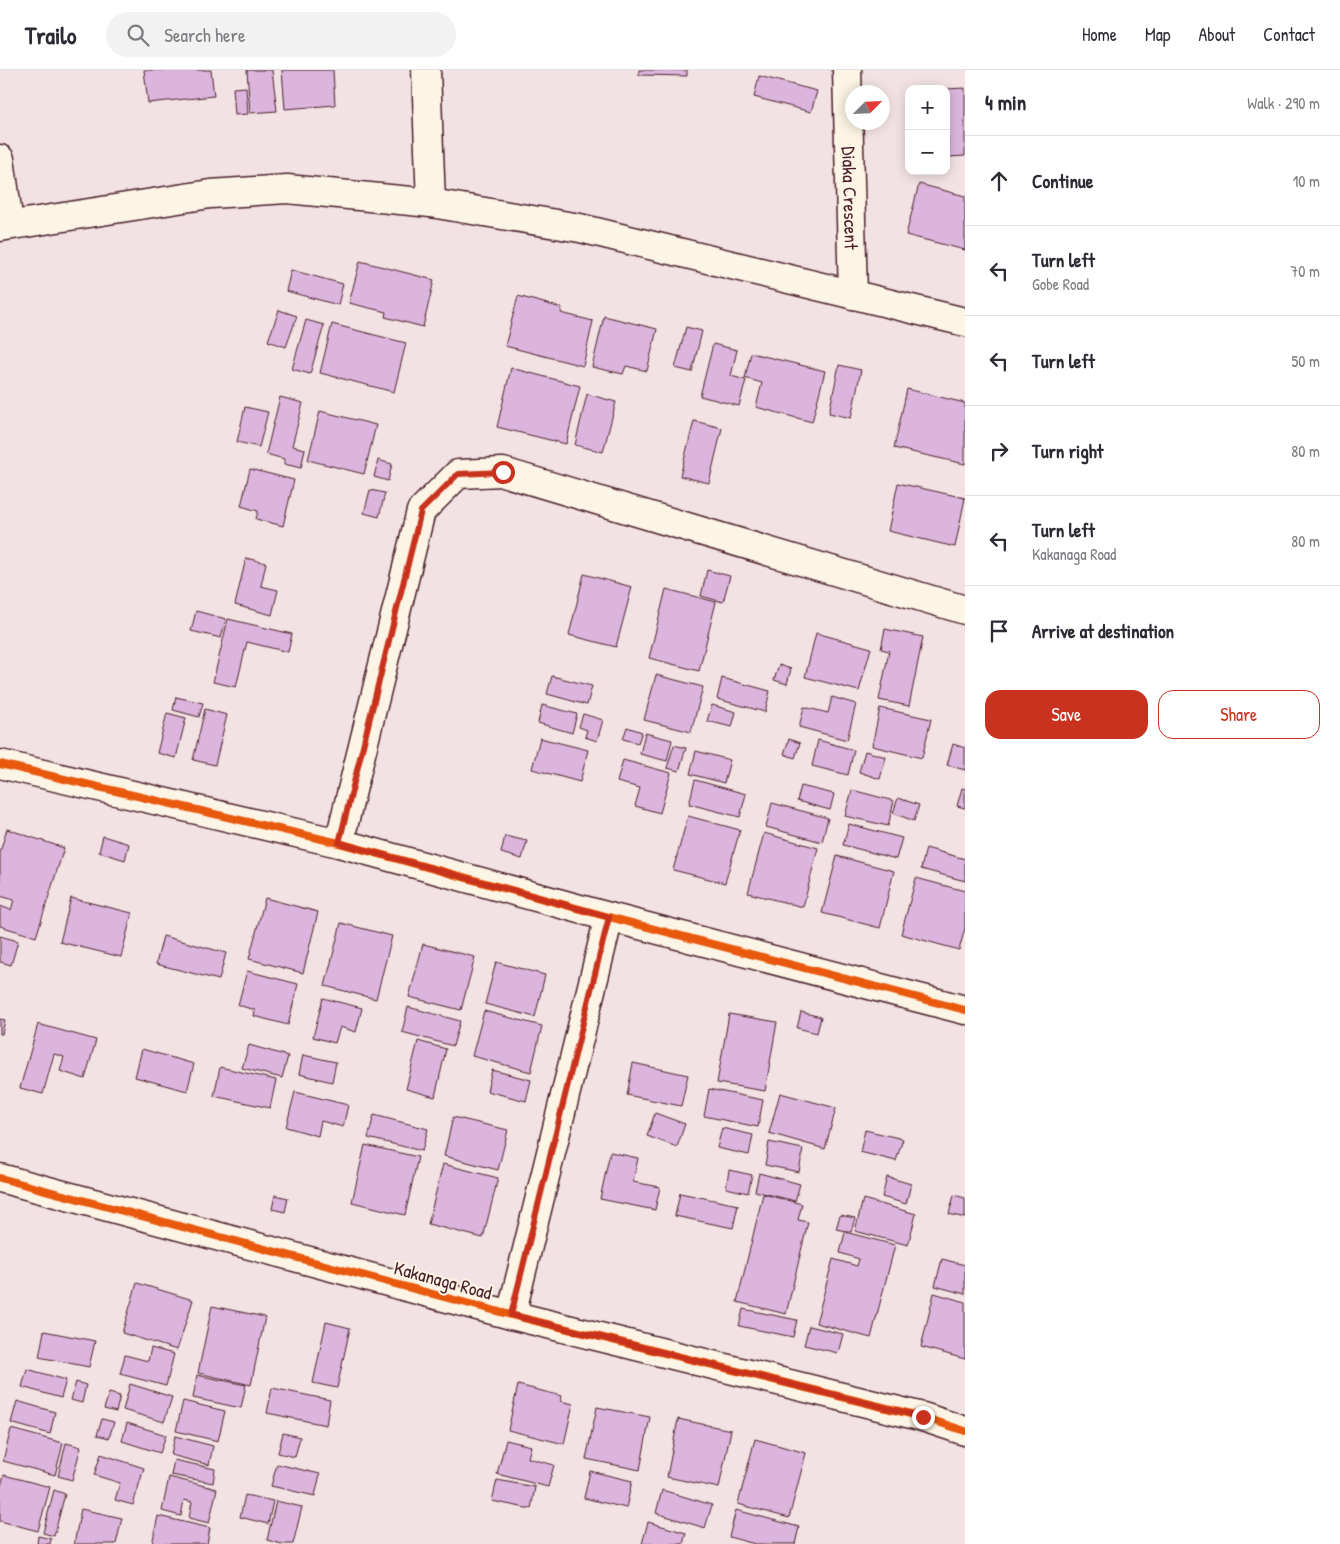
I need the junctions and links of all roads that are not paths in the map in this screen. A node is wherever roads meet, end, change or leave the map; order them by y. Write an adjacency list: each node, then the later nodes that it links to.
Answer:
1 (426, 70): 4 (street)
2 (847, 70): 6 (street, Diaka Crescent)
3 (0, 159): 5 (street)
4 (431, 203): 5 (street); 6 (street)
5 (4, 226)
6 (853, 296): 7 (street)
7 (965, 322)
8 (965, 610): 10 (street)
9 (0, 764): 10 (street)
10 (339, 843): 11 (street)
11 (609, 917): 12 (street); 14 (street)
12 (965, 1010)
13 (0, 1178): 14 (street, Kakanaga Road)
14 (511, 1315): 15 (street, Kakanaga Road)
15 (965, 1431)

